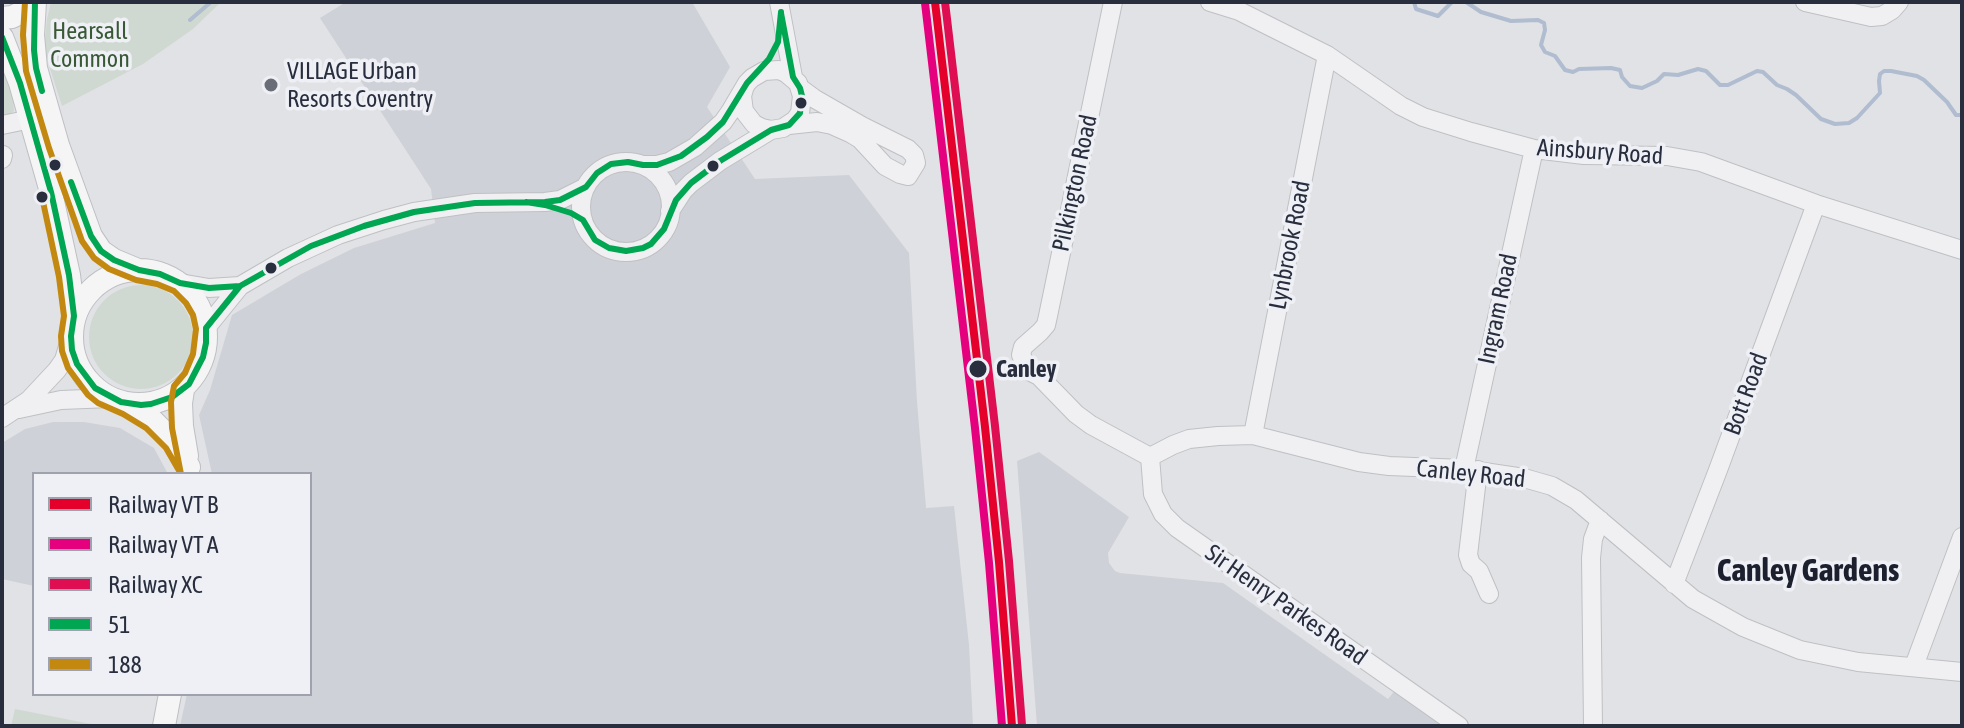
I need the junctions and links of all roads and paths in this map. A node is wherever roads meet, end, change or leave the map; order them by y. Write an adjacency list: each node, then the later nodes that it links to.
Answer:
1 (34, 2): 7 (main road); 24 (main road)
2 (1113, 2): 33 (street, Pilkington Road)
3 (1210, 2): 9 (street, Ainsbury Road)
4 (1805, 2): 5 (street)
5 (1899, 2)
6 (780, 7): 10 (street); 11 (street)
7 (2, 18)
8 (2, 37): 13 (main road)
9 (1327, 55): 16 (street, Ainsbury Road); 32 (street, Lynbrook Road)
10 (757, 74): 11 (street); 12 (street)
11 (796, 82): 15 (street); 15 (street)
12 (744, 89): 15 (street); 17 (street)
13 (31, 119): 14 (street); 27 (main road)
14 (2, 125)
15 (780, 128): 21 (street)
16 (1534, 149): 20 (street, Ainsbury Road); 35 (street, Ingram Road)
17 (643, 165): 18 (street); 21 (street)
18 (586, 187): 19 (street); 22 (street)
19 (526, 202): 22 (street); 26 (street)
20 (1816, 204): 23 (street, Ainsbury Road); 38 (street, Bott Road)
21 (670, 211): 22 (street)
22 (583, 220)
23 (1962, 250)
24 (139, 270): 25 (main road); 27 (main road)
25 (180, 283): 26 (street); 28 (main road)
26 (240, 286): 28 (street)
27 (72, 326): 30 (main road); 31 (street)
28 (206, 328): 29 (main road)
29 (183, 390): 30 (main road); 34 (main road)
30 (120, 401): 31 (street); 34 (main road)
31 (6, 416)
32 (1253, 435): 33 (street, Canley Road); 35 (street, Canley Road)
33 (1150, 457): 44 (street, Sir Henry Parkes Road)
34 (190, 470)
35 (1471, 470): 36 (street, Canley Road); 39 (street, Ingram Road)
36 (1600, 520): 38 (street, Canley Road); 45 (street)
37 (1962, 537): 40 (street)
38 (1674, 584): 40 (street, Canley Road)
39 (1489, 594)
40 (1914, 666): 41 (street, Canley Road)
41 (1962, 672)
42 (170, 696): 43 (main road)
43 (164, 726)
44 (1459, 726)
45 (1593, 726)

